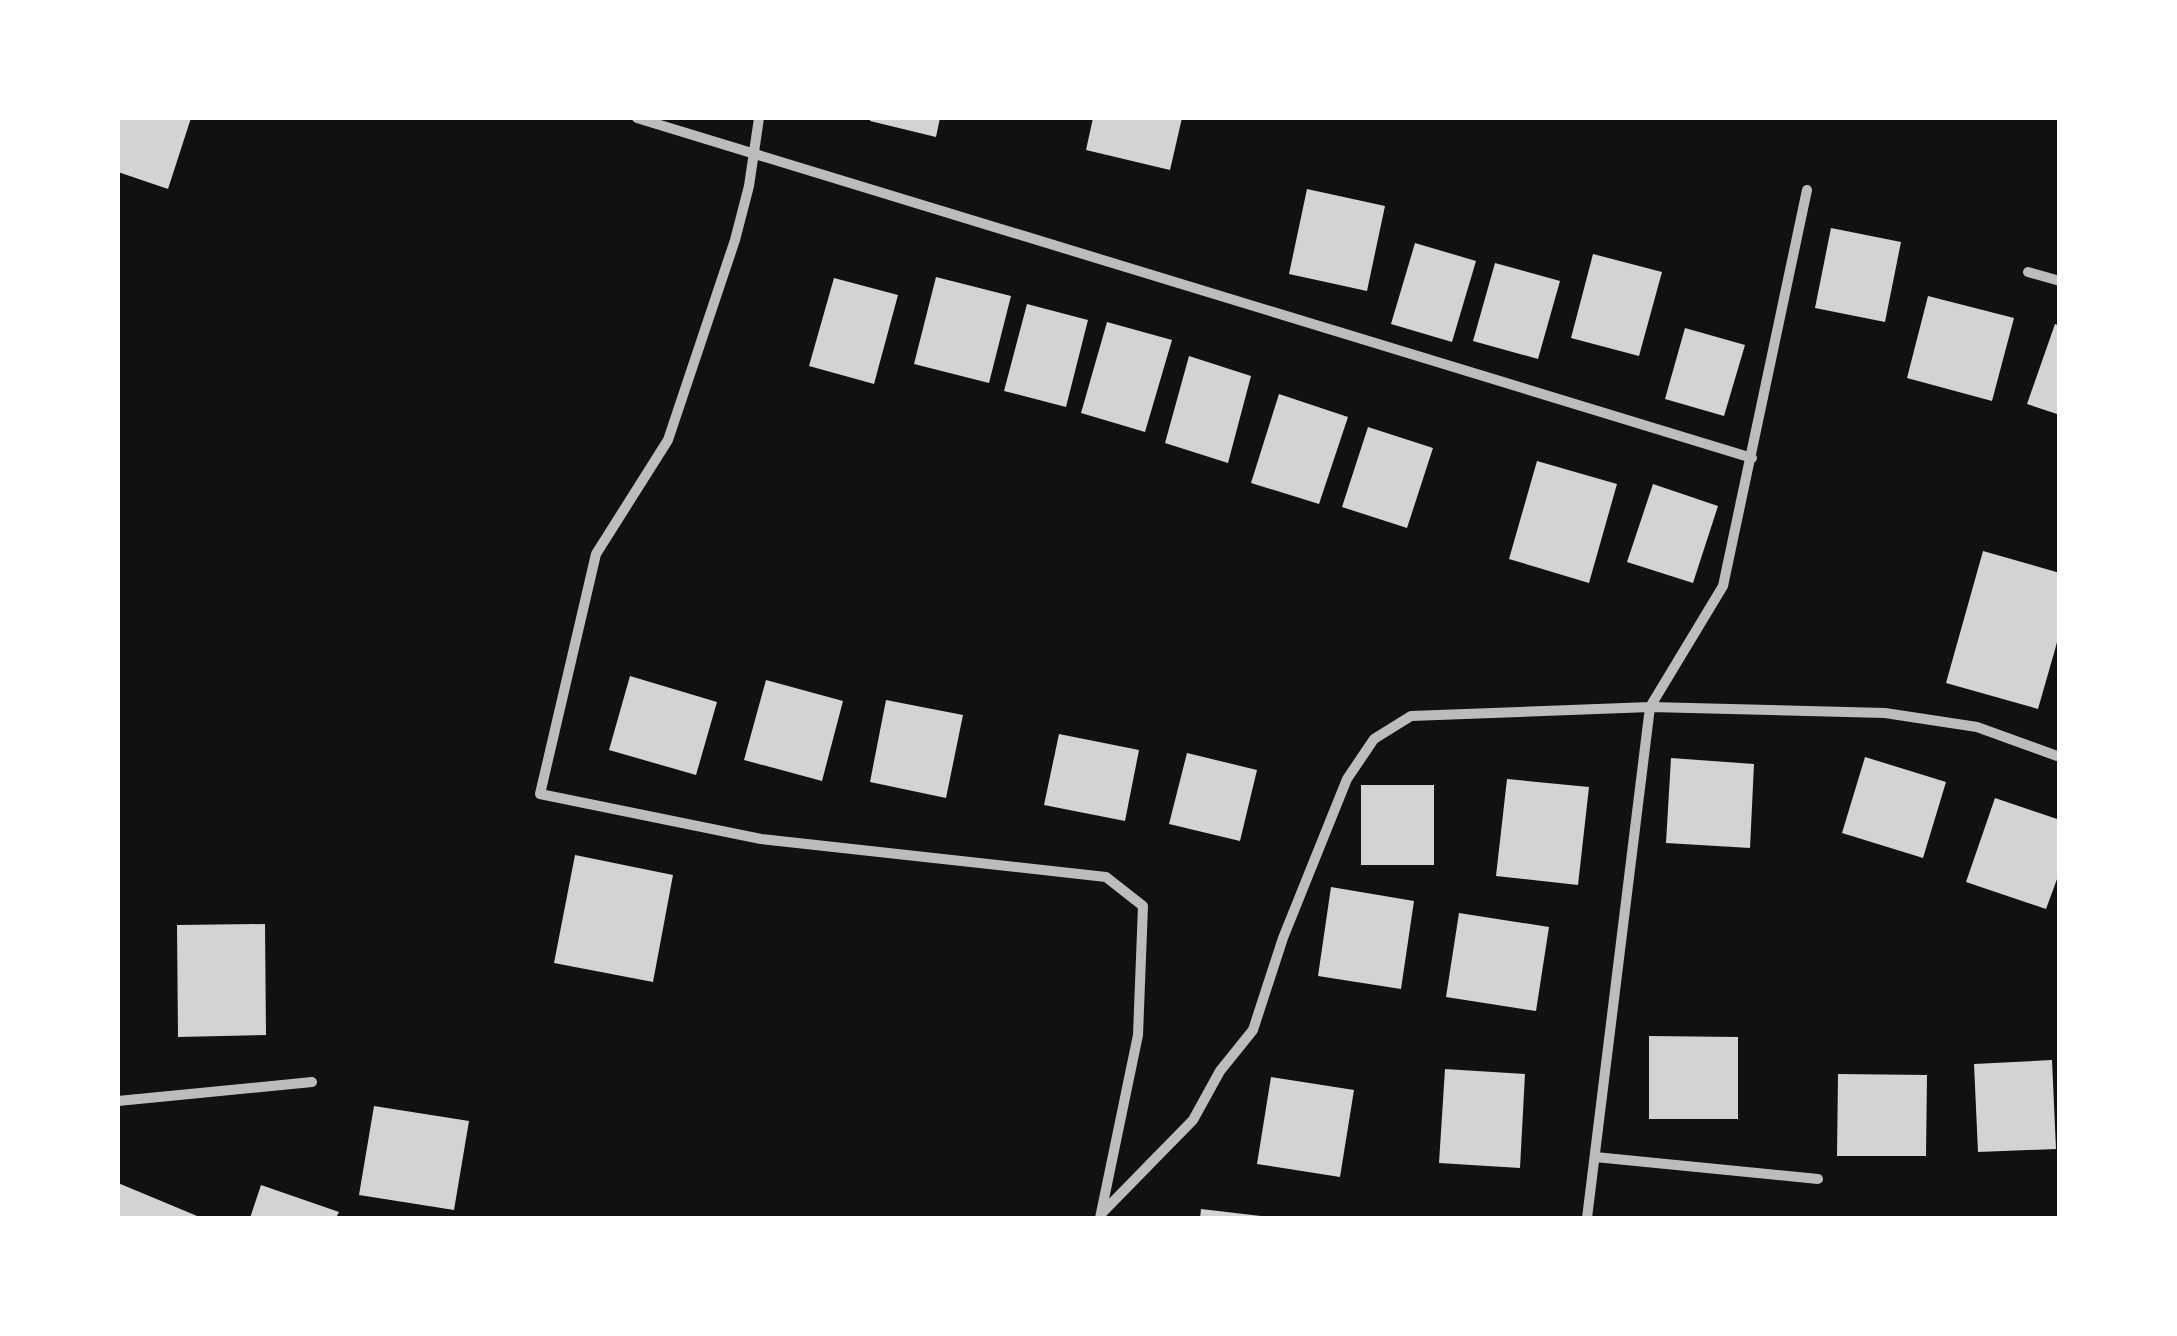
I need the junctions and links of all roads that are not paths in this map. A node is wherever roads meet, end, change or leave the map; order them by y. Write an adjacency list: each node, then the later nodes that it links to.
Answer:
1 (637, 118): 3 (street)
2 (758, 118): 3 (street)
3 (752, 153): 7 (street); 14 (street)
4 (1807, 190): 7 (street)
5 (2028, 272): 6 (street)
6 (2060, 282)
7 (1752, 458): 8 (street)
8 (1650, 708): 9 (street); 12 (street); 14 (street)
9 (2060, 756)
10 (312, 1082): 11 (street)
11 (118, 1101)
12 (1595, 1157): 13 (street); 15 (street)
13 (1818, 1179)
14 (1101, 1216)
15 (1588, 1218)

